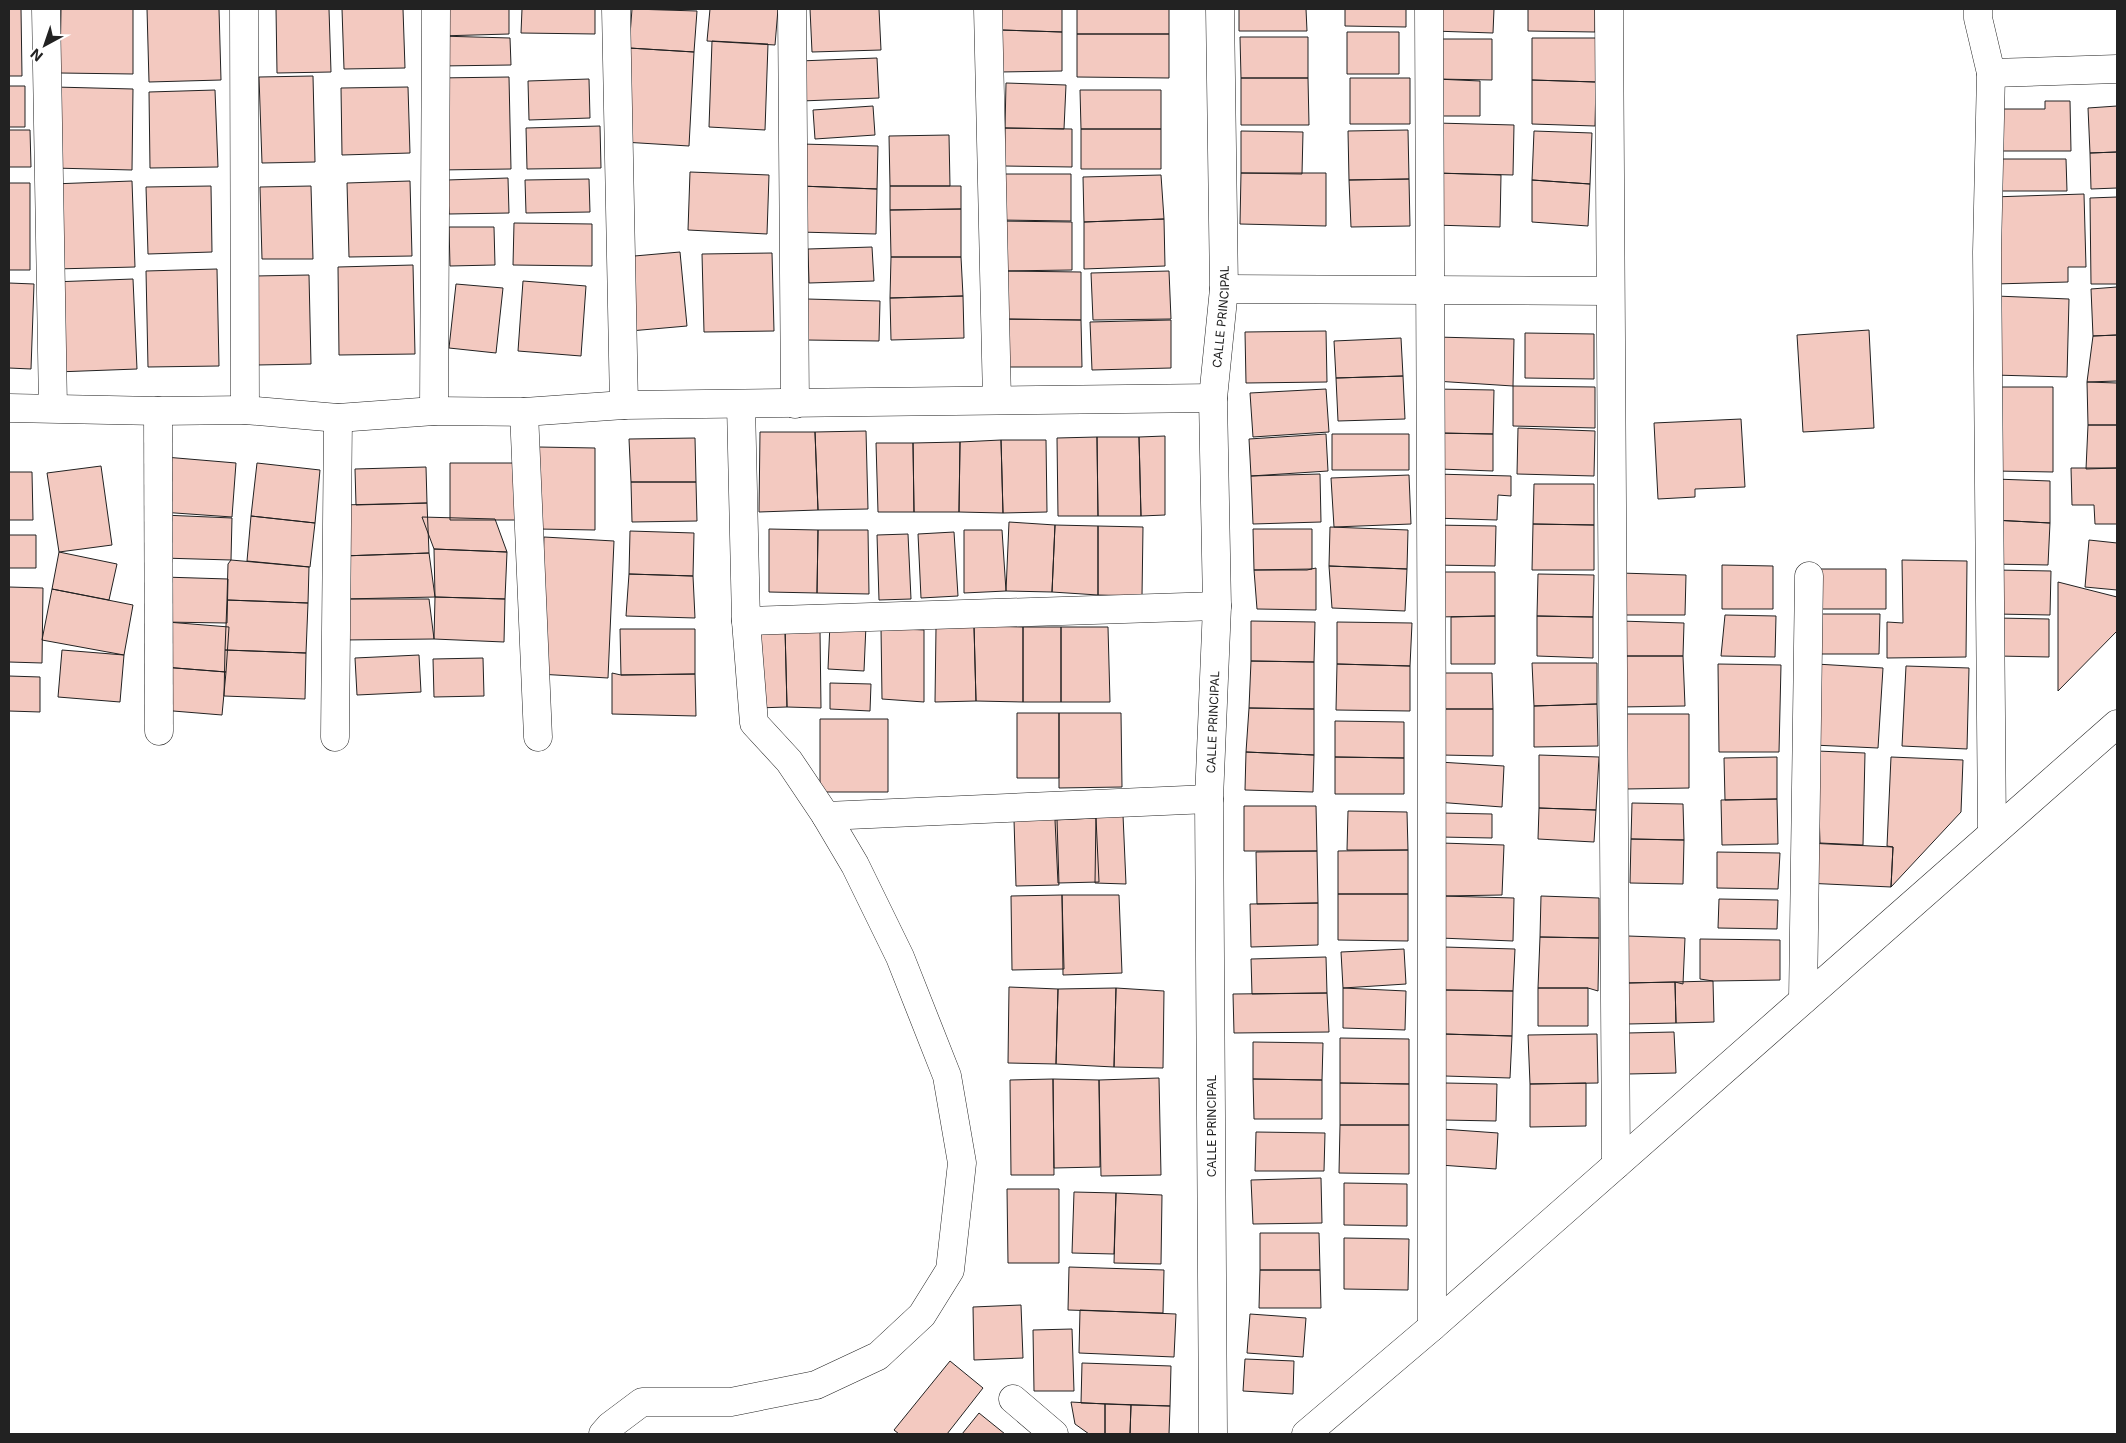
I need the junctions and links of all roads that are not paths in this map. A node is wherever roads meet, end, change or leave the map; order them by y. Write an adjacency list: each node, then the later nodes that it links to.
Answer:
1 (46, 9): 21 (street)
2 (244, 9): 23 (street)
3 (436, 9): 25 (street)
4 (616, 9): 19 (street)
5 (792, 9): 18 (street)
6 (988, 9): 17 (street)
7 (1220, 9): 14 (street, CALLE PRINCIPAL)
8 (1429, 9): 13 (street)
9 (1609, 9): 15 (street)
10 (1976, 12): 12 (street)
11 (2117, 69): 12 (street)
12 (1991, 73): 37 (street)
13 (1432, 289): 14 (street); 15 (street); 40 (street)
14 (1224, 290): 16 (street, CALLE PRINCIPAL)
15 (1610, 291): 39 (street)
16 (1213, 398): 17 (street); 29 (street, CALLE PRINCIPAL)
17 (997, 400): 18 (street)
18 (795, 404): 20 (street)
19 (624, 405): 20 (street); 26 (street)
20 (741, 405): 30 (street)
21 (53, 407): 22 (street); 24 (street)
22 (9, 408)
23 (245, 410): 24 (street); 27 (street)
24 (158, 411): 32 (street)
25 (434, 411): 26 (street); 27 (street)
26 (524, 412): 34 (street)
27 (338, 418): 33 (street)
28 (1809, 576): 38 (street)
29 (1217, 606): 30 (street); 35 (street, CALLE PRINCIPAL)
30 (746, 621): 36 (street)
31 (2117, 724): 37 (street)
32 (159, 731)
33 (335, 737)
34 (538, 737)
35 (1209, 800): 36 (street); 44 (street, CALLE PRINCIPAL)
36 (826, 816): 42 (street)
37 (1992, 833): 38 (street)
38 (1803, 1000): 39 (street)
39 (1616, 1165): 40 (street)
40 (1432, 1327): 45 (street)
41 (1013, 1399): 43 (street)
42 (603, 1434)
43 (1054, 1434)
44 (1212, 1434)
45 (1306, 1434)

